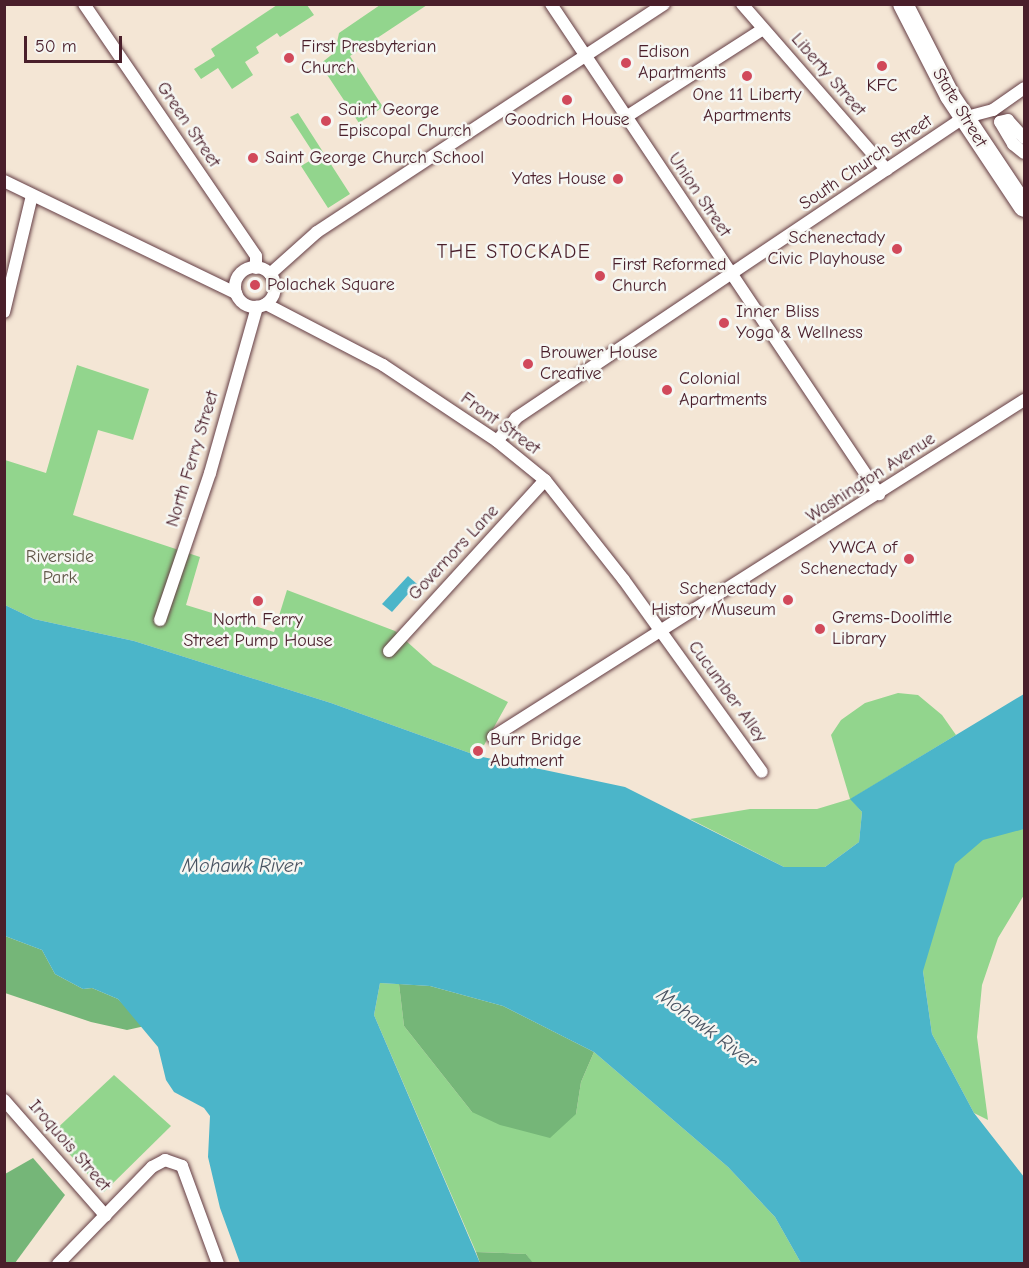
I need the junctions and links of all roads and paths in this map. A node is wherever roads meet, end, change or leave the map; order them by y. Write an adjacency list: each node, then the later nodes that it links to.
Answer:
1 (84, 4): 17 (street, Green Street)
2 (551, 4): 7 (street, Union Street)
3 (664, 4): 7 (street)
4 (742, 4): 6 (street, Liberty Street)
5 (903, 4): 10 (main road, State Street)
6 (762, 29): 9 (street); 13 (street, Liberty Street)
7 (585, 55): 9 (street, Union Street); 18 (street)
8 (1024, 88): 10 (street, South Church Street)
9 (626, 117): 19 (street, Union Street)
10 (963, 118): 13 (street, South Church Street); 16 (main road, State Street)
11 (1024, 138): 12 (street)
12 (1024, 153)
13 (887, 170): 19 (street, South Church Street)
14 (4, 181): 15 (street, Front Street)
15 (32, 195): 20 (street, Front Street); 22 (street)
16 (1024, 207)
17 (256, 268): 18 (street); 20 (street)
18 (270, 274): 21 (street)
19 (730, 275): 24 (street, South Church Street); 26 (street, Union Street)
20 (236, 293): 21 (street, Front Street)
21 (262, 306): 24 (street, Front Street); 27 (street, North Ferry Street)
22 (4, 312)
23 (1024, 400): 26 (street, Washington Avenue)
24 (497, 441): 25 (street, Front Street)
25 (545, 480): 28 (street, Front Street); 29 (street, Governors Lane)
26 (879, 494): 28 (street, Washington Avenue)
27 (160, 620)
28 (661, 632): 30 (street, Washington Avenue); 31 (street, Cucumber Alley)
29 (389, 651)
30 (492, 737)
31 (762, 772)
32 (4, 1100): 33 (street, Iroquois Street)
33 (106, 1216): 34 (street); 35 (street)
34 (58, 1263)
35 (218, 1263)

